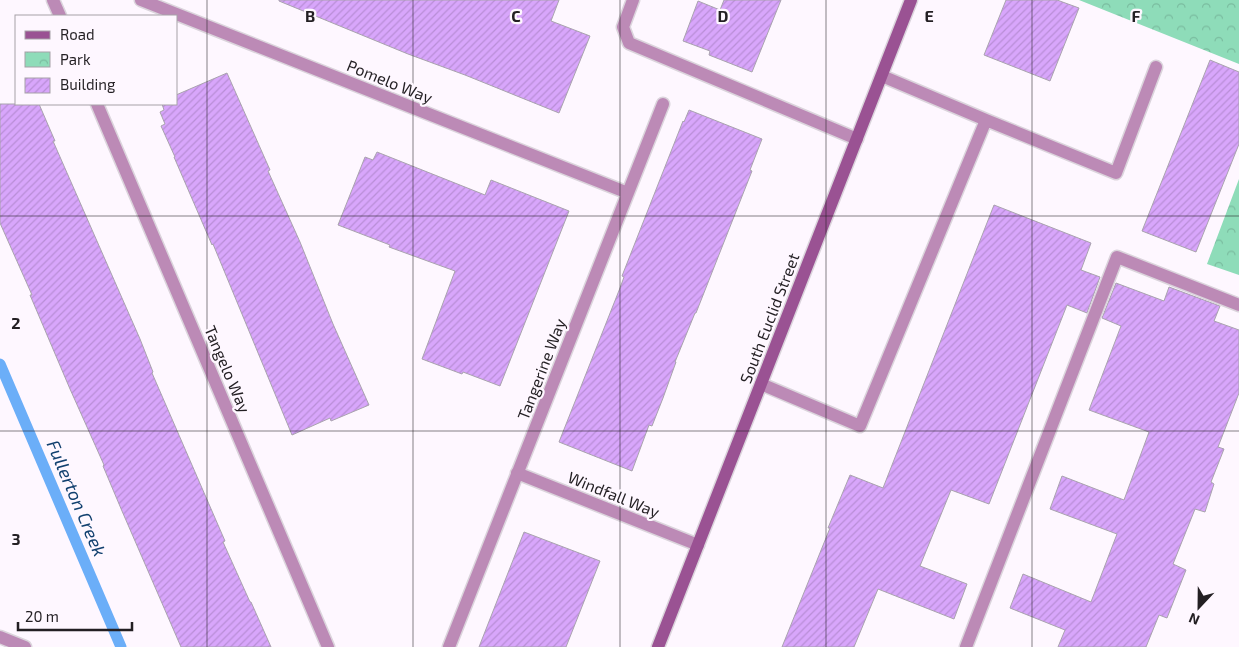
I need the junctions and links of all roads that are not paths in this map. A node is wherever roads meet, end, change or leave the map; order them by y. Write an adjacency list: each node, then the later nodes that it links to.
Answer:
1 (53, 0): 5 (street)
2 (141, 0): 12 (street, Pomelo Way)
3 (633, 0): 11 (street)
4 (912, 0): 7 (main road, South Euclid Street)
5 (60, 15)
6 (1156, 67): 10 (street)
7 (882, 76): 10 (street); 11 (main road, South Euclid Street)
8 (663, 104): 12 (street, Tangerine Way)
9 (97, 105): 19 (street, Tangelo Way)
10 (986, 120): 14 (street)
11 (857, 139): 14 (main road, South Euclid Street)
12 (628, 193): 15 (street, Tangerine Way)
13 (1239, 305): 22 (street)
14 (761, 384): 16 (main road, South Euclid Street)
15 (517, 473): 16 (street, Windfall Way); 20 (street, Tangerine Way)
16 (698, 545): 21 (main road, South Euclid Street)
17 (0, 637): 18 (street)
18 (25, 647)
19 (328, 647)
20 (449, 647)
21 (658, 647)
22 (966, 647)

